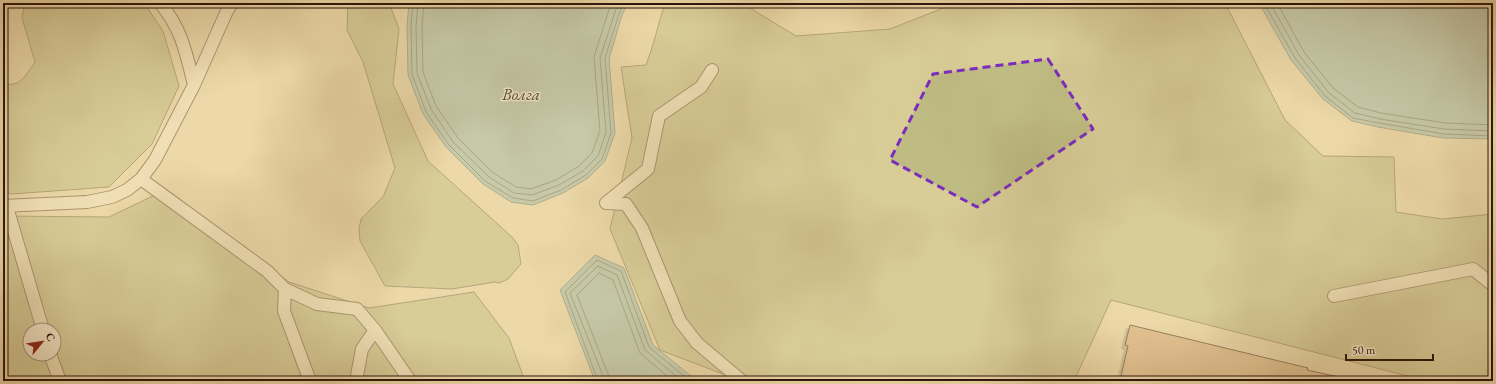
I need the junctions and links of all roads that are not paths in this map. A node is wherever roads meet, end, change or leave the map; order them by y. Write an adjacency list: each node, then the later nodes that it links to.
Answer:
1 (160, 3): 4 (street)
2 (232, 3): 4 (street)
3 (712, 70): 17 (street)
4 (194, 85): 5 (street)
5 (141, 179): 6 (street); 8 (street)
6 (5, 206): 10 (street)
7 (1493, 285): 9 (street)
8 (285, 289): 11 (street); 14 (street)
9 (1334, 296)
10 (41, 322)
11 (375, 330): 15 (street); 16 (street)
12 (53, 362): 13 (street)
13 (60, 381)
14 (310, 381)
15 (356, 381)
16 (410, 381)
17 (742, 381)

